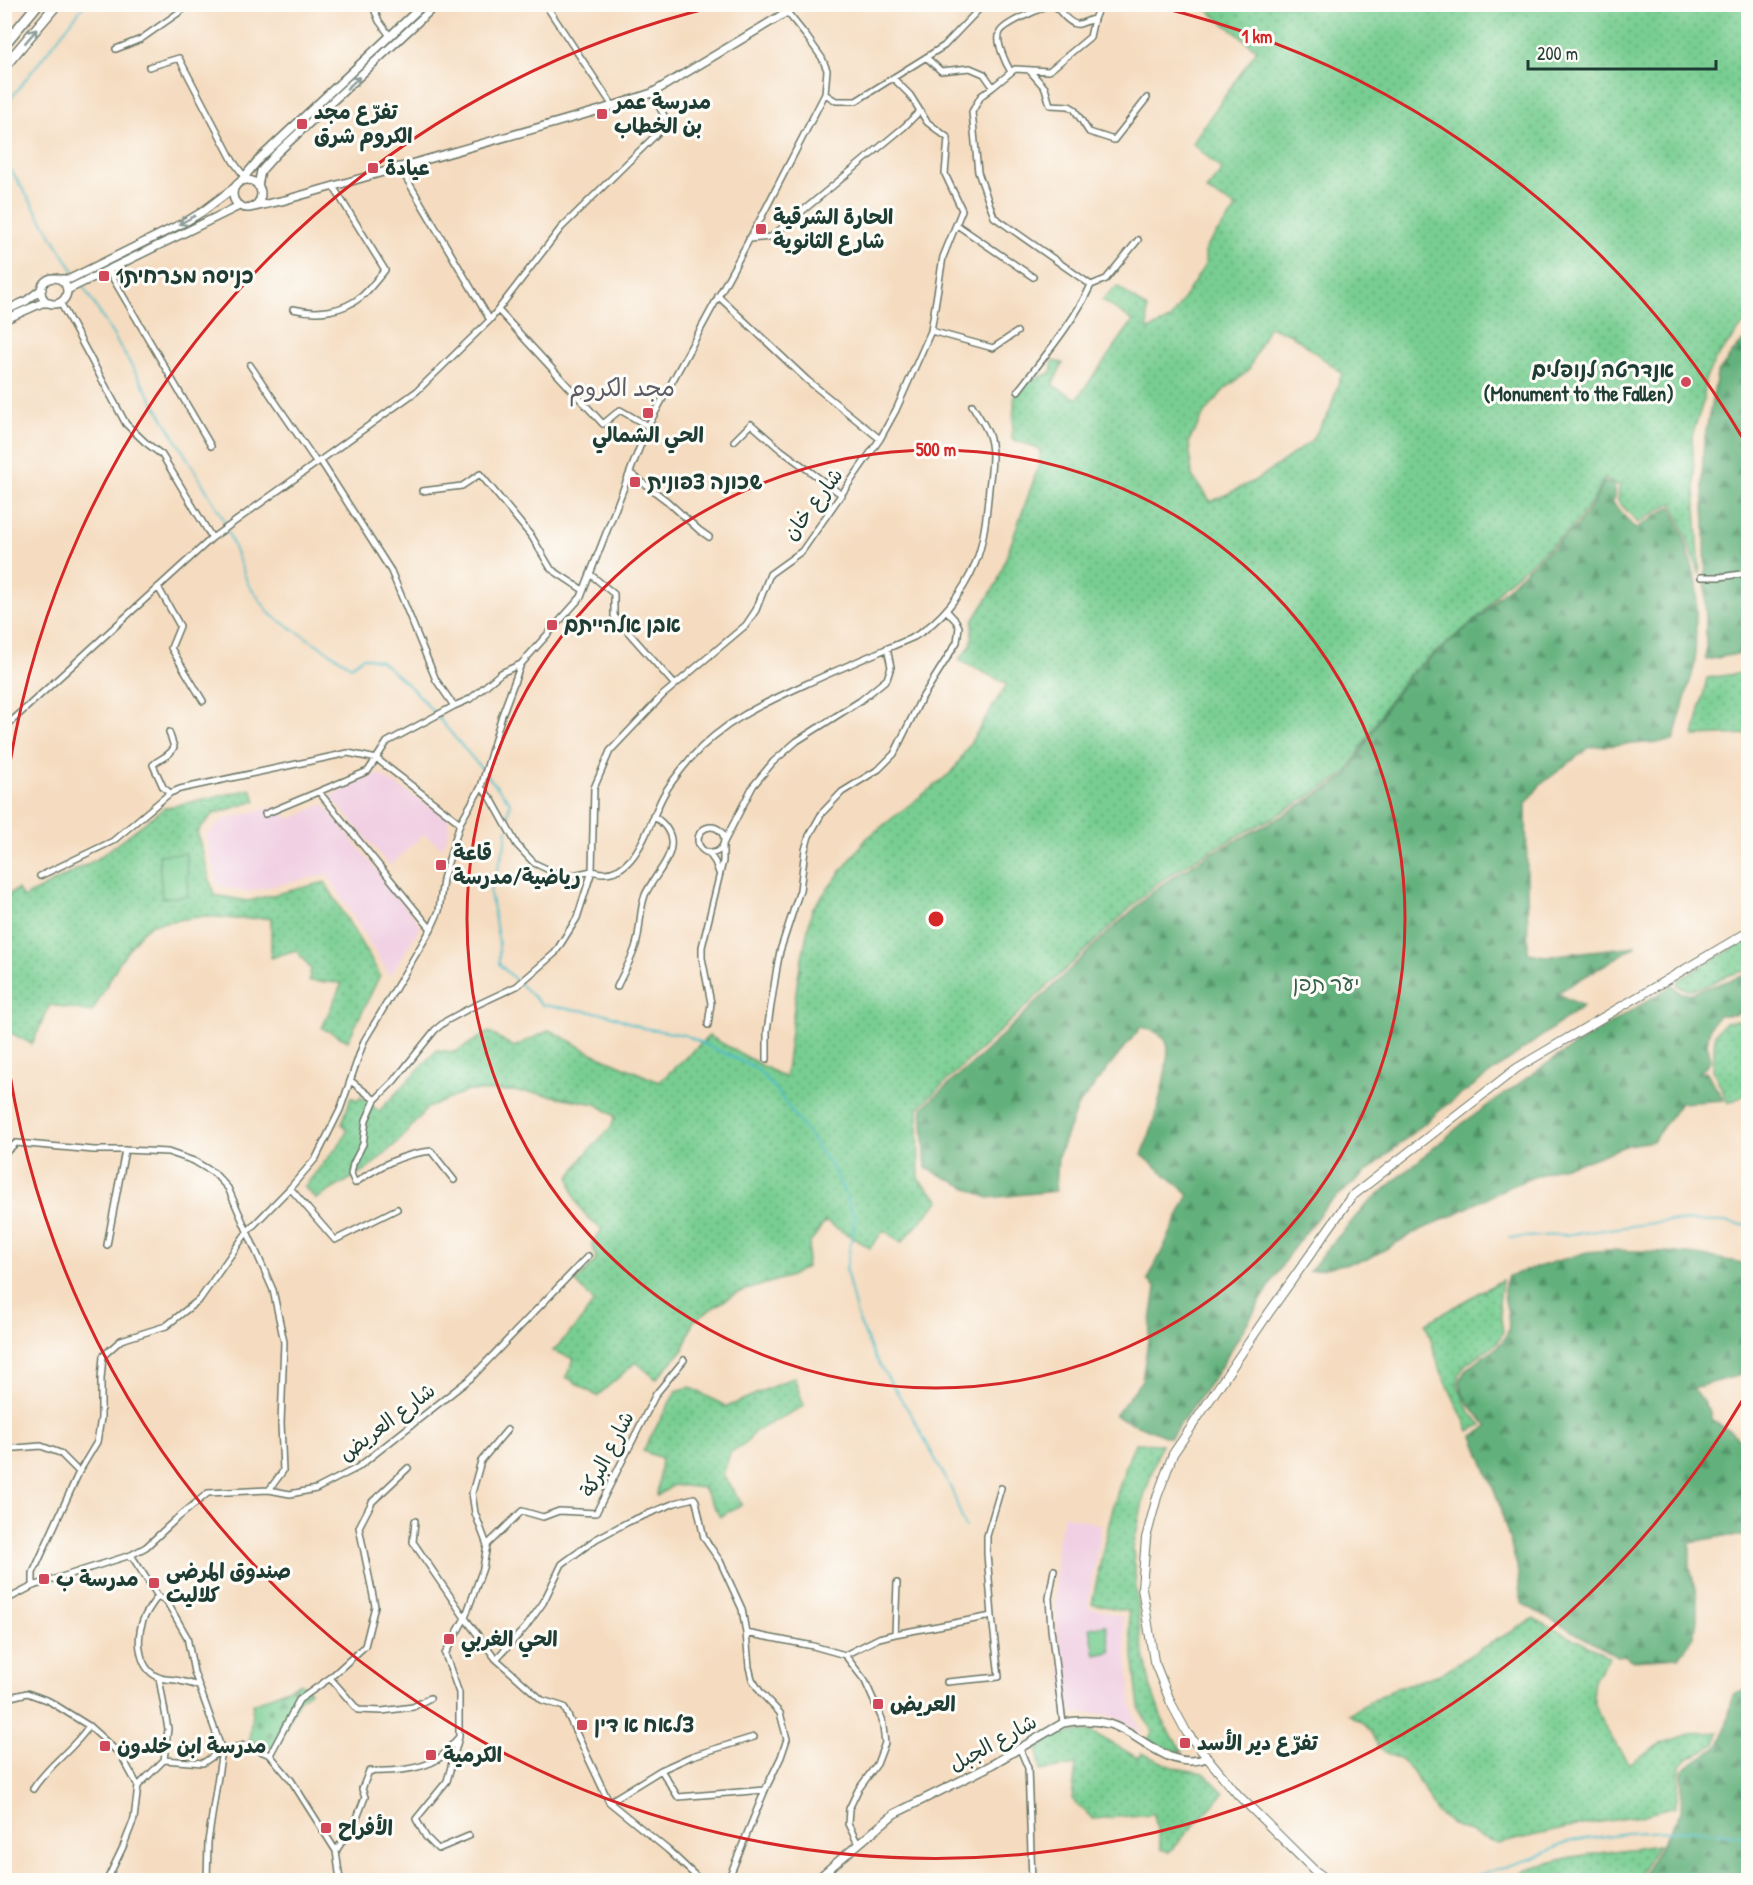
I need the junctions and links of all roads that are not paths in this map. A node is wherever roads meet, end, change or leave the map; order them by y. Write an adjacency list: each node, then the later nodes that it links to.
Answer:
1 (38, 4): 16 (highway)
2 (57, 4): 19 (highway, one-way to 2)
3 (191, 4): 17 (street)
4 (372, 4): 15 (street)
5 (424, 4): 15 (street)
6 (437, 4): 33 (street, one-way to 6)
7 (545, 4): 28 (street)
8 (795, 4): 13 (street)
9 (984, 4): 18 (street)
10 (1044, 4): 22 (street)
11 (1054, 4): 14 (street)
12 (1100, 4): 14 (street)
13 (787, 12): 25 (street); 26 (street)
14 (1094, 18): 21 (street)
15 (390, 36): 31 (street)
16 (4, 45)
17 (116, 48)
18 (927, 58): 23 (street); 24 (street)
19 (4, 67)
20 (149, 67): 31 (street)
21 (1029, 70): 22 (street); 27 (street)
22 (1011, 72): 24 (street)
23 (893, 78): 26 (street); 29 (street, شارع خان)
24 (993, 87): 43 (street)
25 (652, 93): 28 (street); 50 (street)
26 (825, 94): 38 (street)
27 (1147, 98)
28 (613, 106): 30 (street)
29 (920, 111): 37 (street, شارع خان); 38 (street)
30 (399, 166): 32 (street); 53 (street)
31 (240, 182): 33 (street); 35 (street); 42 (street, one-way to 42)
32 (333, 186): 34 (street); 49 (street)
33 (259, 188): 34 (street); 36 (street)
34 (285, 200): 36 (street)
35 (239, 206): 36 (street); 40 (street)
36 (249, 208)
37 (957, 225): 41 (street); 54 (street, شارع خان)
38 (748, 240): 46 (street)
39 (1138, 240): 43 (street)
40 (108, 270): 45 (street); 62 (street)
41 (1033, 277)
42 (61, 279): 44 (street); 45 (street)
43 (1091, 285): 57 (street)
44 (42, 289): 48 (street); 51 (street)
45 (67, 290): 47 (street)
46 (718, 296): 59 (street); 60 (street)
47 (60, 302): 48 (street); 68 (street)
48 (49, 303): 52 (street)
49 (293, 309)
50 (498, 310): 53 (street); 59 (street)
51 (4, 311)
52 (4, 320)
53 (490, 320): 63 (street)
54 (931, 331): 55 (street); 60 (street, شارع خان)
55 (1017, 332)
56 (250, 365): 63 (street)
57 (1018, 391)
58 (972, 405): 74 (street)
59 (648, 426): 64 (street)
60 (880, 438): 66 (street, شارع خان)
61 (734, 441): 66 (street)
62 (211, 446)
63 (319, 462): 68 (street); 79 (street)
64 (630, 473): 67 (street); 70 (street)
65 (423, 491): 73 (street)
66 (842, 495): 77 (street, شارع خان)
67 (709, 537)
68 (212, 538): 72 (street)
69 (1749, 573): 71 (street)
70 (590, 574): 73 (street); 77 (street)
71 (1701, 577)
72 (158, 587): 78 (street); 80 (street)
73 (584, 590): 76 (street)
74 (946, 610): 75 (street); 100 (street)
75 (887, 648): 87 (street); 88 (street)
76 (521, 664): 79 (street); 83 (street)
77 (675, 685): 93 (street, شارع خان)
78 (203, 701)
79 (454, 706): 82 (street)
80 (4, 728)
81 (169, 732): 85 (street)
82 (377, 759): 84 (street); 85 (street); 89 (street)
83 (481, 787): 89 (street); 93 (street)
84 (319, 792): 86 (street); 96 (street)
85 (170, 793): 95 (street)
86 (265, 814)
87 (653, 816): 93 (street); 98 (street)
88 (734, 820): 90 (street); 91 (street)
89 (460, 823): 96 (street)
90 (718, 829): 91 (street); 92 (street)
91 (723, 844): 92 (street); 94 (street)
92 (707, 852): 94 (street)
93 (592, 871): 102 (street, شارع خان)
94 (719, 874): 99 (street)
95 (40, 876)
96 (430, 929): 101 (street)
97 (1749, 932): 145 (main road)
98 (617, 987)
99 (708, 1024)
100 (767, 1059)
101 (351, 1081): 102 (street); 106 (street)
102 (375, 1100): 105 (street)
103 (125, 1150): 104 (street); 108 (street); 109 (street)
104 (4, 1154)
105 (454, 1180)
106 (290, 1188): 107 (street); 108 (street)
107 (397, 1209)
108 (247, 1232): 115 (street); 117 (street)
109 (107, 1245)
110 (588, 1256): 117 (street, شارع العريض)
111 (684, 1360): 119 (street, شارع البركة)
112 (507, 1430): 119 (street)
113 (4, 1449): 115 (street)
114 (408, 1468): 133 (street)
115 (79, 1472): 123 (street)
116 (1001, 1488): 126 (street)
117 (269, 1490): 120 (street, شارع العريض)
118 (415, 1521): 127 (street)
119 (488, 1545): 127 (street)
120 (131, 1555): 123 (street, شارع العريض); 124 (street)
121 (1054, 1570): 138 (street)
122 (897, 1582): 129 (street)
123 (33, 1586): 125 (street, شارع العريض)
124 (158, 1596): 132 (street); 135 (street)
125 (4, 1601)
126 (992, 1616): 129 (street); 134 (street)
127 (465, 1618): 131 (street); 140 (street)
128 (746, 1633): 130 (street); 131 (street); 150 (street)
129 (895, 1634): 130 (street)
130 (845, 1655): 153 (street)
131 (496, 1659): 151 (street)
132 (159, 1678): 135 (street); 146 (street)
133 (330, 1678): 136 (street); 144 (street)
134 (947, 1682)
135 (198, 1686): 143 (street)
136 (430, 1698)
137 (4, 1704): 139 (street)
138 (1063, 1723): 142 (street, شارع الجبل); 145 (street, شارع الجبل)
139 (89, 1726): 148 (street); 149 (street)
140 (459, 1737): 152 (street); 154 (street)
141 (754, 1737): 147 (street)
142 (1020, 1749): 153 (street, شارع الجبل); 161 (street)
143 (222, 1750): 144 (street); 146 (street); 156 (street)
144 (270, 1755): 154 (street)
145 (1207, 1758): 162 (main road)
146 (164, 1760): 148 (street)
147 (661, 1770): 150 (street); 151 (street)
148 (138, 1786): 155 (street)
149 (33, 1790)
150 (765, 1790): 159 (street)
151 (609, 1803): 158 (street)
152 (469, 1836)
153 (858, 1844): 160 (street, شارع الجبل)
154 (336, 1851): 157 (street)
155 (106, 1881)
156 (207, 1881)
157 (340, 1881)
158 (700, 1881)
159 (728, 1881)
160 (816, 1881)
161 (1032, 1881)
162 (1328, 1881)

